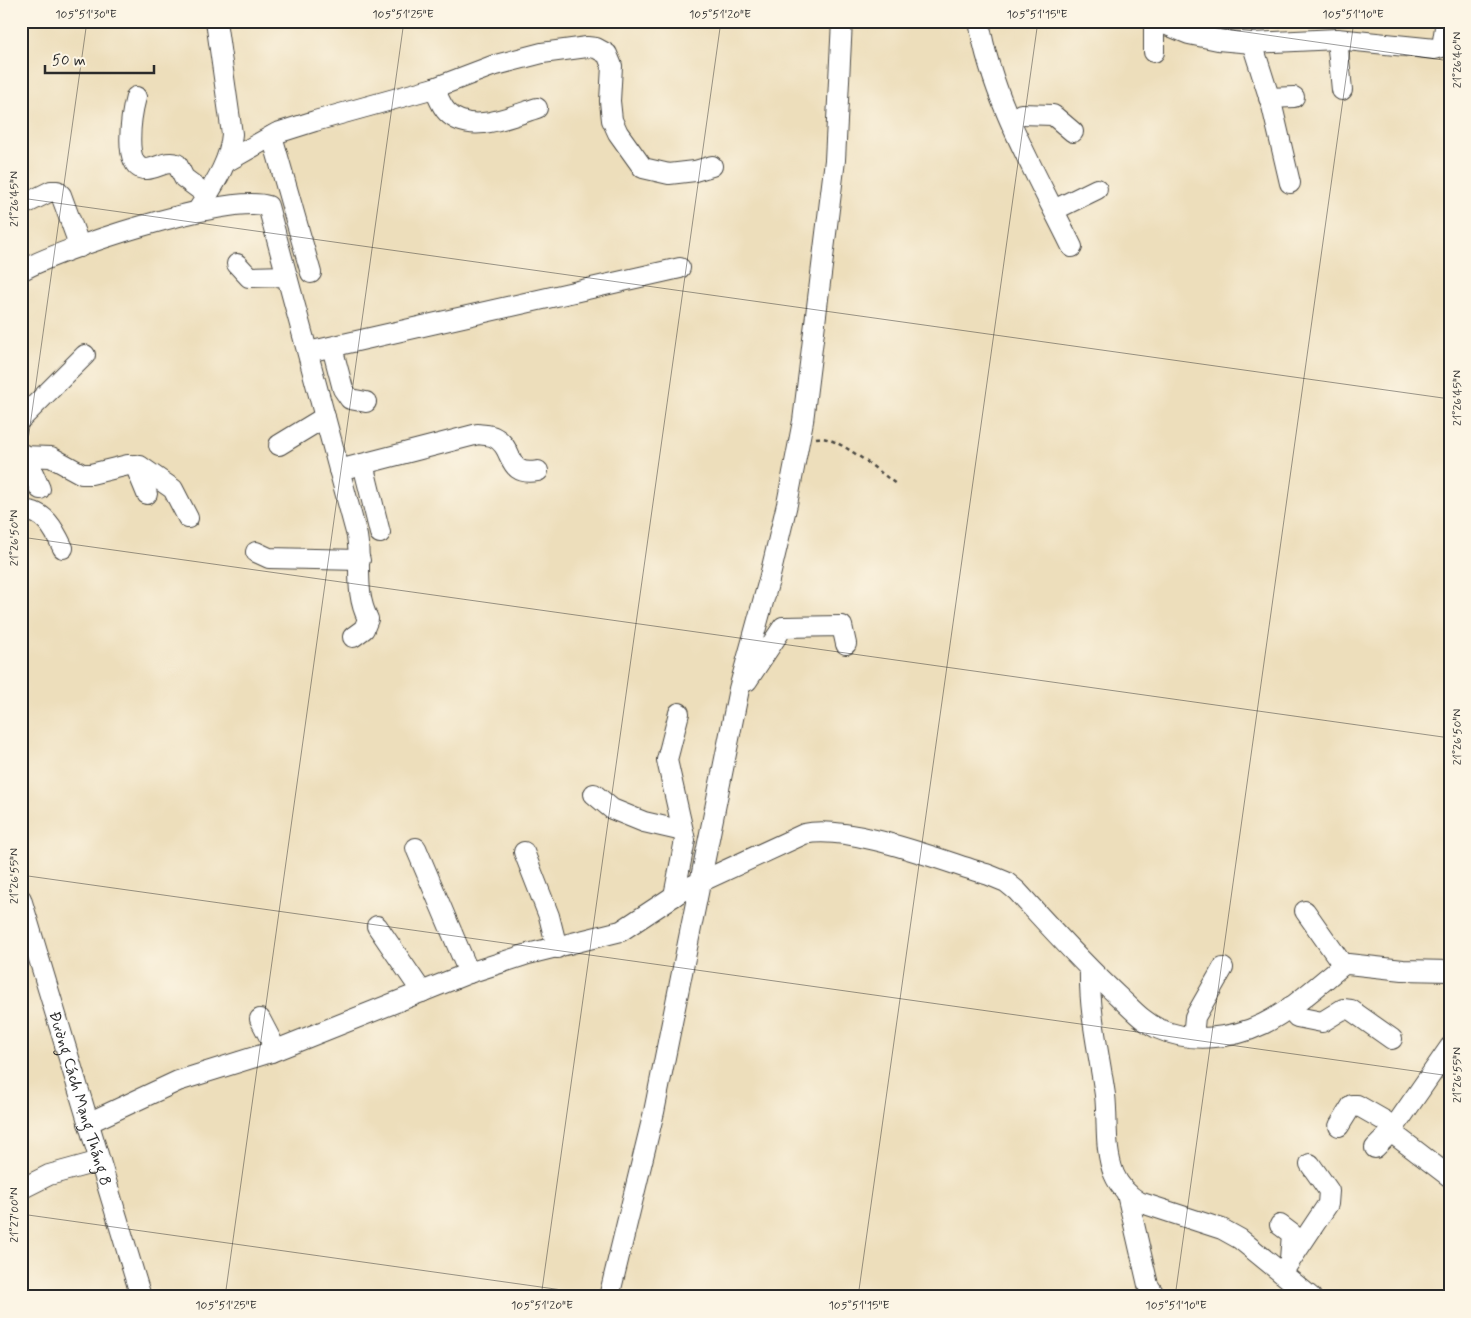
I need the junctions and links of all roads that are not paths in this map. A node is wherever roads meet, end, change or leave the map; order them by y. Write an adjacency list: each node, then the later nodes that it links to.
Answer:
1 (216, 21): 19 (street)
2 (842, 21): 55 (street)
3 (979, 21): 16 (street)
4 (1155, 21): 7 (street); 9 (street)
5 (1446, 21): 8 (street)
6 (1337, 39): 7 (street); 8 (street); 11 (street)
7 (1252, 43): 14 (street)
8 (1446, 48)
9 (1154, 52)
10 (434, 88): 15 (street); 18 (street); 20 (street)
11 (1342, 90)
12 (136, 97): 23 (street)
13 (1294, 97): 14 (street)
14 (1269, 98): 21 (street)
15 (537, 108)
16 (1015, 115): 17 (street); 25 (street)
17 (1073, 132)
18 (272, 136): 19 (street); 31 (street)
19 (226, 162): 23 (street)
20 (712, 166)
21 (1290, 183)
22 (1097, 188): 25 (street)
23 (203, 203): 26 (street); 32 (street)
24 (21, 206): 26 (street)
25 (1054, 210): 27 (street)
26 (80, 247): 30 (street)
27 (1072, 247)
28 (237, 264): 32 (street)
29 (680, 268): 33 (street)
30 (21, 271)
31 (311, 273)
32 (287, 276): 34 (street)
33 (332, 347): 34 (street); 36 (street)
34 (308, 352): 37 (street)
35 (85, 356): 38 (street)
36 (366, 402)
37 (325, 417): 39 (street); 43 (street)
38 (21, 420)
39 (279, 445)
40 (23, 456): 42 (street); 45 (street)
41 (363, 464): 43 (street); 44 (street); 49 (street)
42 (135, 465): 46 (street); 48 (street)
43 (339, 470): 52 (street)
44 (538, 470)
45 (40, 489)
46 (147, 494)
47 (21, 511): 50 (street)
48 (188, 518)
49 (380, 534)
50 (63, 548)
51 (256, 552): 52 (street)
52 (360, 560): 53 (street)
53 (353, 637)
54 (846, 644): 55 (street)
55 (739, 689): 61 (street)
56 (679, 713): 58 (street)
57 (594, 794): 58 (street)
58 (683, 831): 61 (street)
59 (416, 848): 70 (street)
60 (524, 852): 65 (street)
61 (688, 888): 65 (street); 68 (street); 91 (street)
62 (21, 899): 78 (street, Đường Cách Mạng Tháng 8)
63 (1305, 910): 66 (street)
64 (376, 926): 71 (street)
65 (557, 948): 70 (street)
66 (1343, 965): 69 (street); 72 (street)
67 (1223, 968): 74 (street)
68 (1090, 970): 74 (street); 86 (street)
69 (1450, 970)
70 (469, 973): 71 (street)
71 (422, 992): 77 (street)
72 (1290, 1007): 74 (street); 75 (street)
73 (260, 1019): 77 (street)
74 (1193, 1036)
75 (1392, 1040)
76 (1450, 1047): 80 (street)
77 (271, 1052): 78 (street)
78 (88, 1123): 82 (street, Đường Cách Mạng Tháng 8)
79 (1339, 1126): 80 (street)
80 (1390, 1127): 81 (street); 84 (street)
81 (1375, 1148)
82 (100, 1161): 85 (street); 90 (street, Đường Cách Mạng Tháng 8)
83 (1310, 1164): 88 (street)
84 (1450, 1177)
85 (21, 1189)
86 (1127, 1194): 88 (street); 89 (street)
87 (1280, 1225): 88 (street)
88 (1286, 1267): 92 (street)
89 (1148, 1293)
90 (141, 1297)
91 (609, 1297)
92 (1311, 1297)

